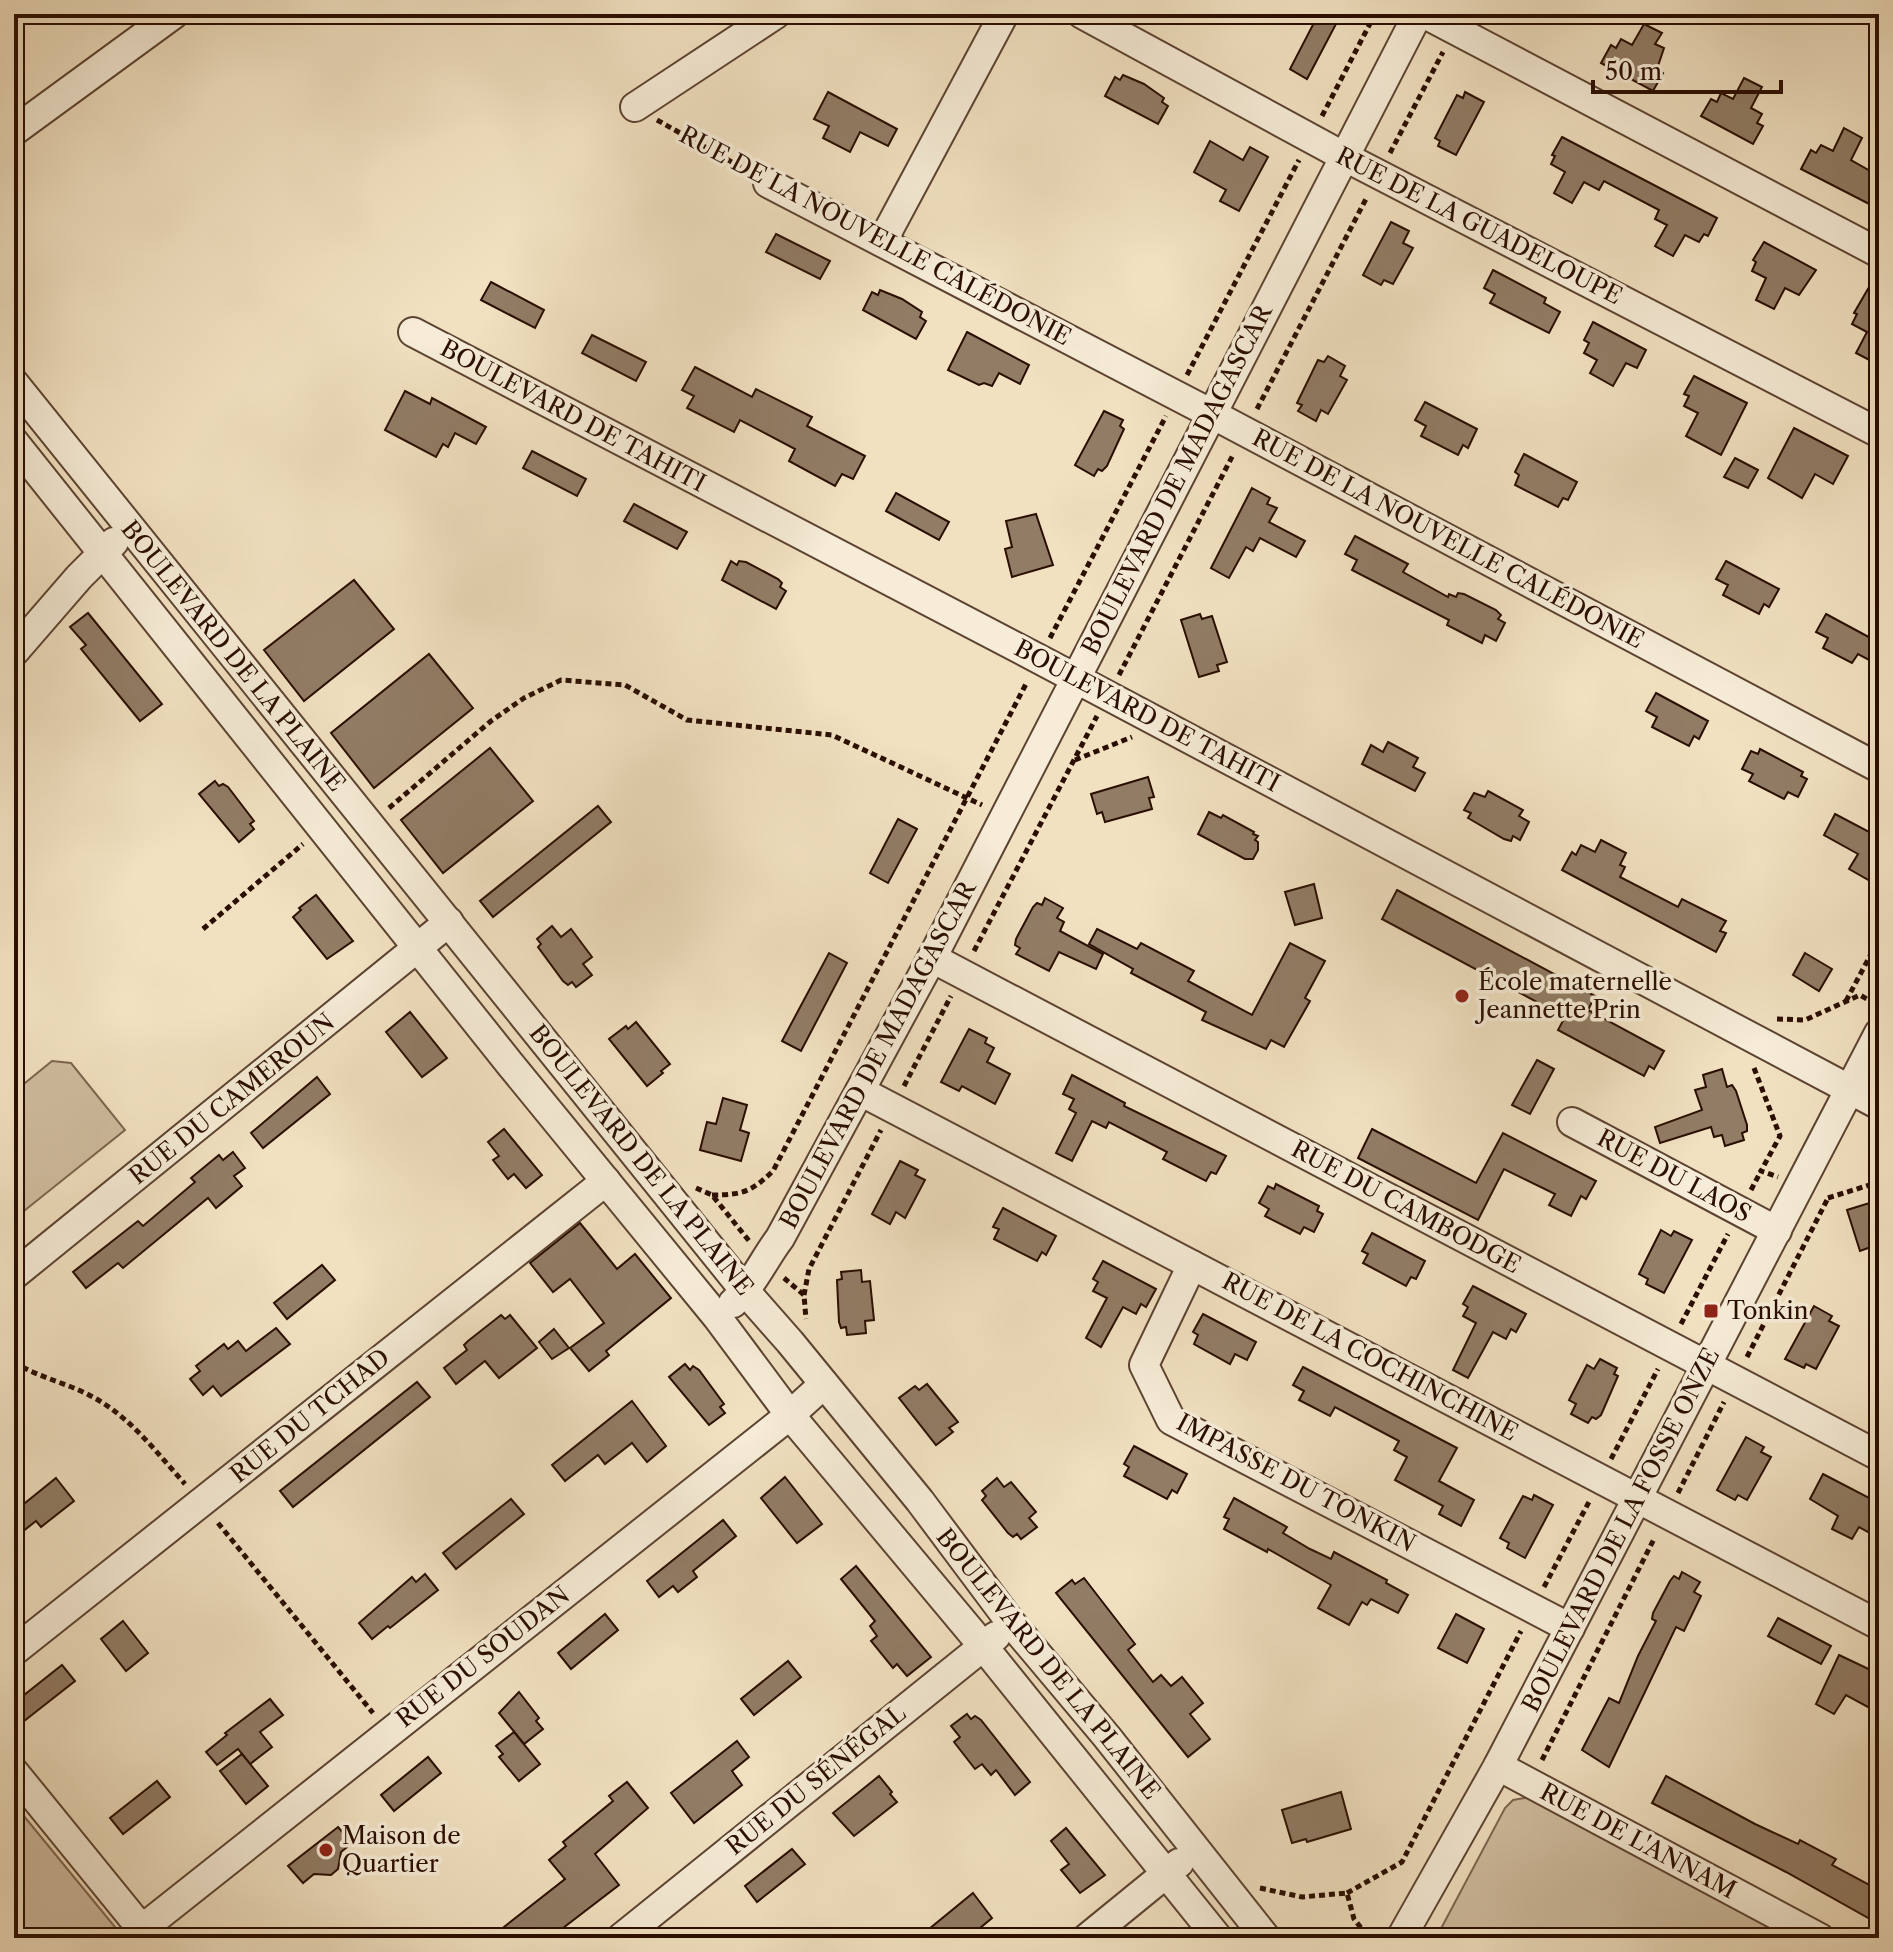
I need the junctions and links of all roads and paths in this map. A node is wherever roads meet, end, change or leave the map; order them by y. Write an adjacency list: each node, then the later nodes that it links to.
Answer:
1 (174, 14): 10 (street)
2 (776, 14): 9 (street)
3 (1004, 14): 15 (street)
4 (1082, 14): 11 (street, RUE DE LA GUADELOUPE)
5 (1375, 14): 11 (path)
6 (1418, 14): 12 (street, BOULEVARD DE MADAGASCAR)
7 (1425, 14): 8 (street)
8 (1454, 30): 13 (path); 16 (street)
9 (635, 107): 14 (path, RUE DE LA NOUVELLE CALÉDONIE)
10 (14, 131)
11 (1311, 138): 12 (street, RUE DE LA GUADELOUPE); 19 (path)
12 (1345, 157): 13 (street, RUE DE LA GUADELOUPE); 20 (street, BOULEVARD DE MADAGASCAR)
13 (1379, 174): 21 (path); 22 (street, RUE DE LA GUADELOUPE)
14 (768, 183): 15 (street, RUE DE LA NOUVELLE CALÉDONIE)
15 (882, 242): 19 (street, RUE DE LA NOUVELLE CALÉDONIE)
16 (1879, 253)
17 (413, 332): 27 (street, BOULEVARD DE TAHITI)
18 (14, 383): 24 (street, BOULEVARD DE LA PLAINE)
19 (1177, 396): 20 (street, RUE DE LA NOUVELLE CALÉDONIE); 27 (path)
20 (1210, 413): 21 (street, RUE DE LA NOUVELLE CALÉDONIE); 28 (street, BOULEVARD DE MADAGASCAR)
21 (1245, 432): 29 (path); 32 (street, RUE DE LA NOUVELLE CALÉDONIE)
22 (1879, 433)
23 (14, 442): 25 (street, BOULEVARD DE LA PLAINE)
24 (129, 528): 25 (street); 35 (street, BOULEVARD DE LA PLAINE)
25 (101, 552): 26 (street); 36 (street, BOULEVARD DE LA PLAINE)
26 (14, 652)
27 (1039, 659): 28 (street, BOULEVARD DE TAHITI); 33 (path)
28 (1075, 678): 29 (street, BOULEVARD DE TAHITI); 34 (street, BOULEVARD DE MADAGASCAR)
29 (1108, 695): 30 (street, BOULEVARD DE TAHITI); 31 (path)
30 (1163, 724): 31 (path); 45 (street, BOULEVARD DE TAHITI)
31 (1074, 761): 42 (path)
32 (1879, 768)
33 (967, 798): 34 (path); 35 (path); 52 (path)
34 (1005, 815): 41 (street, BOULEVARD DE MADAGASCAR)
35 (371, 825): 37 (street, BOULEVARD DE LA PLAINE)
36 (323, 829): 38 (path); 40 (street, BOULEVARD DE LA PLAINE)
37 (449, 922): 40 (street, RUE DU CAMEROUN); 58 (street, BOULEVARD DE LA PLAINE)
38 (203, 929)
39 (1879, 939): 43 (path)
40 (418, 948): 51 (street, BOULEVARD DE LA PLAINE); 57 (street, RUE DU CAMEROUN)
41 (932, 958): 42 (street, RUE DU CAMBODGE); 46 (street, BOULEVARD DE MADAGASCAR)
42 (963, 974): 48 (path); 61 (street, RUE DU CAMBODGE)
43 (1846, 1002)
44 (1879, 1033): 45 (street, BOULEVARD DE LA FOSSE ONZE)
45 (1850, 1090): 47 (street, BOULEVARD DE TAHITI); 55 (street, BOULEVARD DE LA FOSSE ONZE)
46 (860, 1091): 48 (street, RUE DE LA COCHINCHINE); 58 (street, BOULEVARD DE MADAGASCAR)
47 (1879, 1105)
48 (893, 1108): 56 (street, RUE DE LA COCHINCHINE); 59 (path)
49 (1572, 1122): 54 (street, RUE DU LAOS)
50 (1761, 1171): 54 (path)
51 (606, 1181): 60 (street, BOULEVARD DE LA PLAINE); 71 (street, RUE DU TCHAD)
52 (712, 1195)
53 (1828, 1198): 64 (path)
54 (1740, 1211): 55 (street, RUE DU LAOS); 61 (path)
55 (1777, 1231): 63 (street, BOULEVARD DE LA FOSSE ONZE)
56 (1192, 1265): 68 (street, RUE DE LA COCHINCHINE); 74 (street, IMPASSE DU TONKIN)
57 (14, 1275)
58 (745, 1291): 60 (street, BOULEVARD DE MADAGASCAR); 65 (street, BOULEVARD DE LA PLAINE)
59 (804, 1295)
60 (717, 1317): 66 (street, BOULEVARD DE LA PLAINE)
61 (1670, 1346): 63 (street, RUE DU CAMBODGE); 68 (path)
62 (14, 1362): 71 (path)
63 (1707, 1365): 64 (street, RUE DU CAMBODGE); 69 (street, BOULEVARD DE LA FOSSE ONZE)
64 (1735, 1380): 67 (street, RUE DU CAMBODGE); 72 (path)
65 (824, 1384): 66 (street, RUE DU SOUDAN); 70 (street, BOULEVARD DE LA PLAINE)
66 (790, 1415): 73 (street, BOULEVARD DE LA PLAINE); 80 (street, RUE DU SOUDAN)
67 (1879, 1456)
68 (1601, 1478): 69 (street, RUE DE LA COCHINCHINE); 74 (path)
69 (1638, 1498): 72 (street, RUE DE LA COCHINCHINE); 77 (street, BOULEVARD DE LA FOSSE ONZE)
70 (920, 1501): 73 (street); 75 (street, BOULEVARD DE LA PLAINE)
71 (202, 1503): 79 (street, RUE DU TCHAD); 80 (path)
72 (1668, 1513): 76 (street, RUE DE LA COCHINCHINE); 85 (path)
73 (886, 1530): 78 (street, BOULEVARD DE LA PLAINE)
74 (1533, 1609): 77 (street, IMPASSE DU TONKIN); 89 (path)
75 (1012, 1624): 78 (street, RUE DU SÉNÉGAL); 81 (street, BOULEVARD DE LA PLAINE)
76 (1879, 1625)
77 (1570, 1628): 83 (street, BOULEVARD DE LA FOSSE ONZE)
78 (983, 1646): 82 (street, BOULEVARD DE LA PLAINE); 91 (street, RUE DU SÉNÉGAL)
79 (14, 1651)
80 (389, 1733): 90 (street, RUE DU SOUDAN)
81 (1107, 1737): 82 (street); 86 (street, BOULEVARD DE LA PLAINE)
82 (1077, 1763): 87 (street, BOULEVARD DE LA PLAINE)
83 (1498, 1766): 85 (street, RUE DE L'ANNAM); 96 (street, BOULEVARD DE LA FOSSE ONZE)
84 (14, 1772): 90 (street)
85 (1530, 1783): 97 (street, RUE DE L'ANNAM)
86 (1197, 1850): 87 (street); 94 (street, BOULEVARD DE LA PLAINE)
87 (1166, 1873): 92 (street); 93 (street, BOULEVARD DE LA PLAINE)
88 (1256, 1886): 89 (path)
89 (1347, 1893): 95 (path)
90 (145, 1934)
91 (621, 1938)
92 (1087, 1938)
93 (1218, 1938)
94 (1266, 1938)
95 (1369, 1938)
96 (1401, 1938)
97 (1820, 1938)

